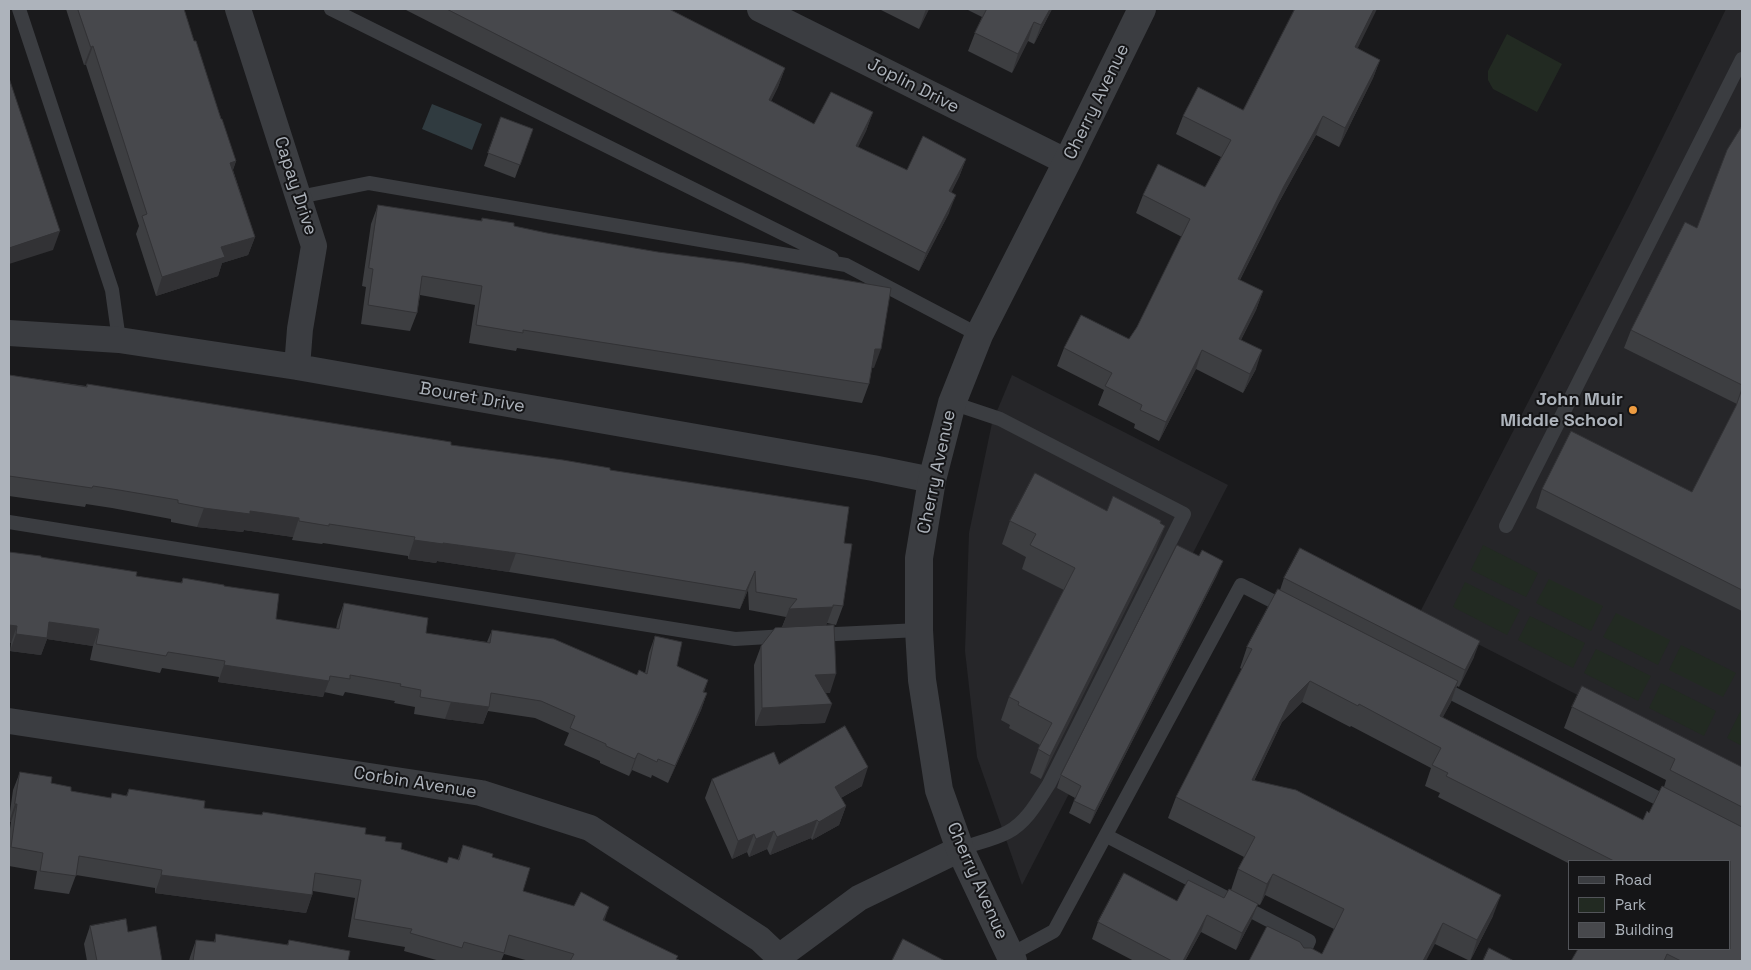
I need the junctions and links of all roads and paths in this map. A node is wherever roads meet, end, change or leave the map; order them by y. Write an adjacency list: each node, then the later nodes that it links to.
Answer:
1 (19, 9): 12 (lane)
2 (238, 9): 8 (street, Capay Drive)
3 (332, 9): 9 (lane)
4 (760, 9): 7 (street, Joplin Drive)
5 (1142, 9): 7 (street, Cherry Avenue)
6 (1742, 60): 17 (lane)
7 (1067, 162): 11 (street, Cherry Avenue)
8 (299, 197): 9 (lane); 13 (street, Capay Drive)
9 (846, 265): 11 (lane)
10 (9, 332): 12 (street, Bouret Drive)
11 (979, 335): 14 (street, Cherry Avenue)
12 (119, 340): 13 (street, Bouret Drive)
13 (297, 367): 15 (street, Bouret Drive)
14 (952, 403): 15 (street, Cherry Avenue); 24 (lane)
15 (932, 480): 19 (street, Cherry Avenue)
16 (9, 522): 19 (lane)
17 (1506, 526)
18 (1303, 617): 23 (lane)
19 (919, 630): 24 (street, Cherry Avenue)
20 (1426, 680): 22 (lane)
21 (9, 721): 26 (street, Corbin Avenue)
22 (1681, 810)
23 (1106, 836): 25 (lane); 27 (lane)
24 (960, 849): 25 (street, Cherry Avenue); 26 (street)
25 (1012, 958)
26 (778, 959)
27 (1300, 961)

